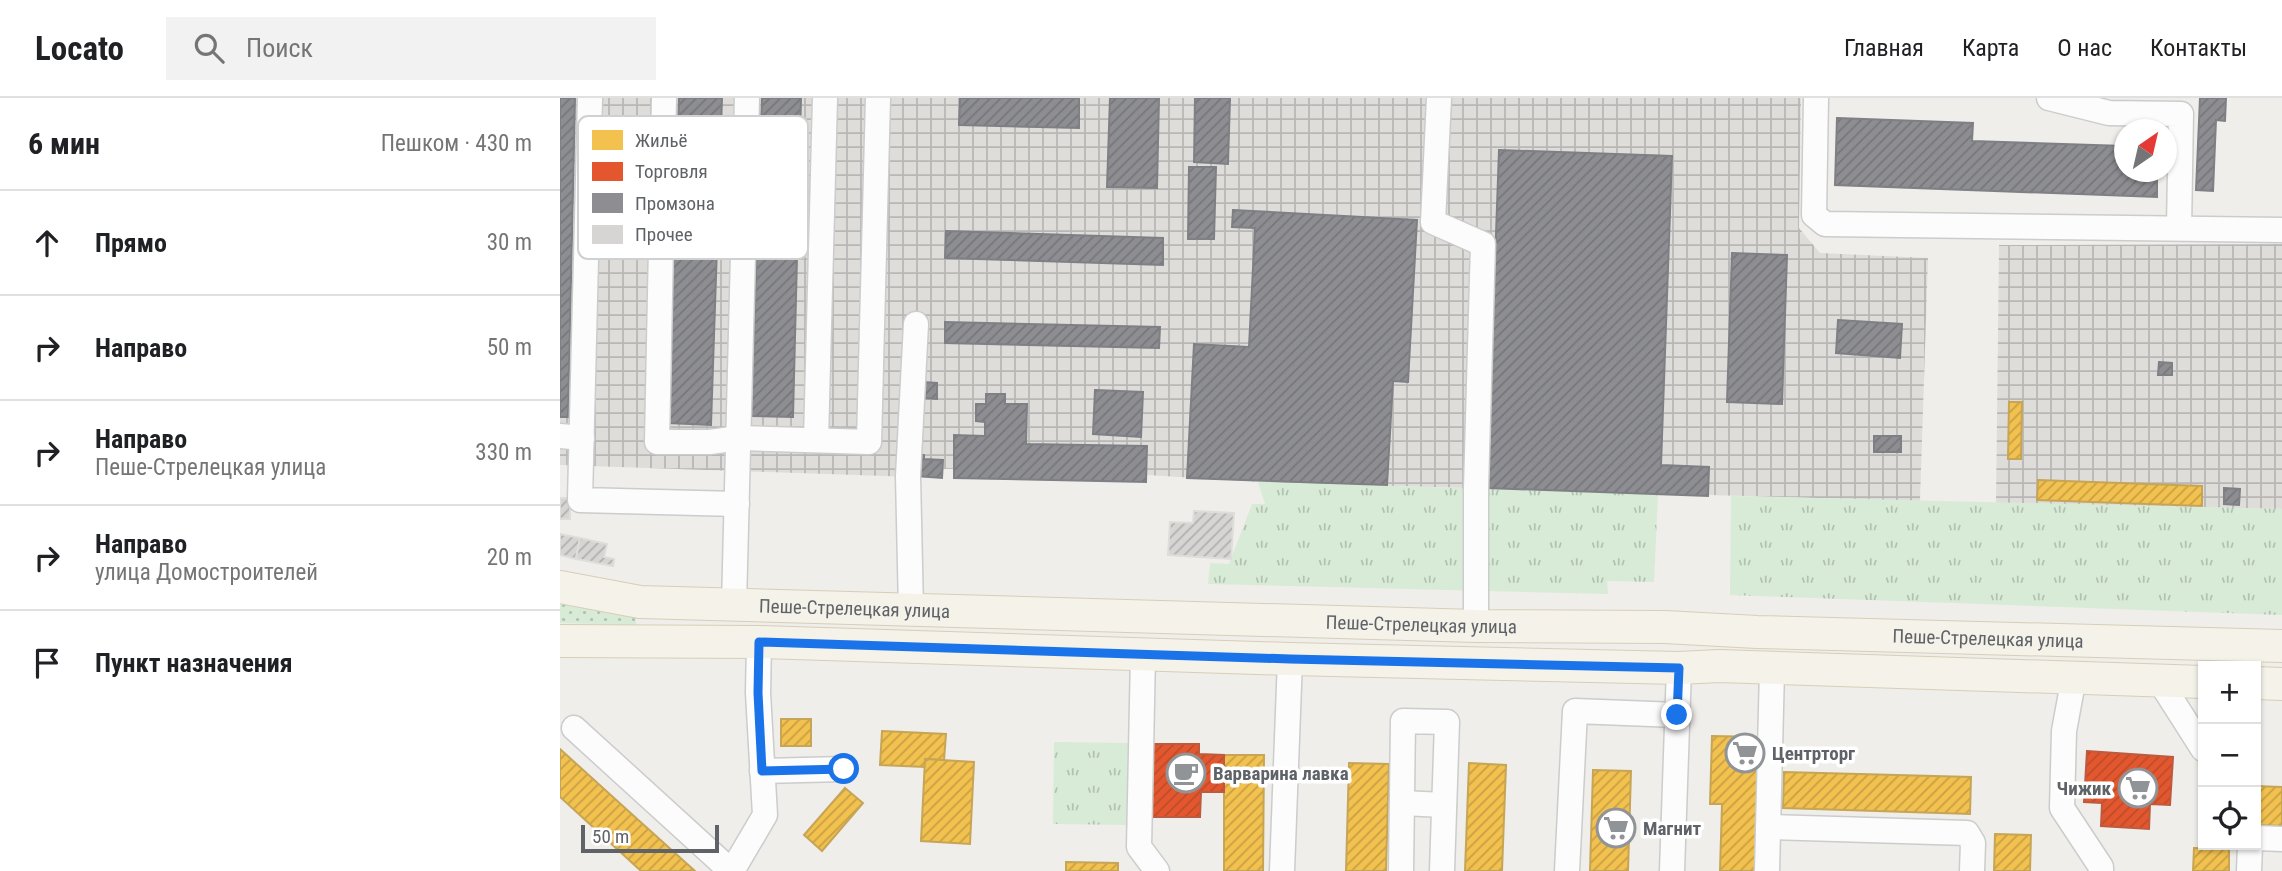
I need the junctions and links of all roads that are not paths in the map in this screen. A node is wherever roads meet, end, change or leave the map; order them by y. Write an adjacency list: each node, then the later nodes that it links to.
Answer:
1 (590, 98): 10 (street)
2 (664, 98): 11 (street)
3 (747, 98): 12 (street)
4 (825, 98): 21 (street)
5 (878, 98): 21 (street)
6 (1439, 98): 26 (street)
7 (1816, 98): 13 (street)
8 (2049, 98): 9 (street)
9 (2109, 105): 13 (street)
10 (589, 116)
11 (664, 116)
12 (747, 116)
13 (2179, 228): 14 (street)
14 (2282, 230)
15 (581, 259): 19 (street)
16 (661, 259): 20 (street)
17 (743, 259): 20 (street)
18 (916, 324): 25 (street)
19 (571, 437): 22 (street)
20 (739, 438): 21 (street); 22 (street)
21 (816, 440)
22 (737, 504): 24 (street)
23 (560, 587): 24 (main road, Пеше-Стрелецкая улица)
24 (734, 605): 25 (main road, Пеше-Стрелецкая улица)
25 (911, 610): 26 (main road, Пеше-Стрелецкая улица)
26 (1475, 625): 29 (main road, Пеше-Стрелецкая улица)
27 (560, 641): 28 (main road, Пеше-Стрелецкая улица)
28 (759, 642): 30 (main road, Пеше-Стрелецкая улица); 43 (street)
29 (2282, 646)
30 (1143, 655): 31 (main road, Пеше-Стрелецкая улица); 51 (street)
31 (1290, 659): 32 (main road, Пеше-Стрелецкая улица); 52 (street)
32 (1679, 668): 33 (main road, Пеше-Стрелецкая улица); 39 (street)
33 (1772, 669): 34 (main road, Пеше-Стрелецкая улица); 46 (street)
34 (2074, 677): 35 (main road, Пеше-Стрелецкая улица); 59 (street)
35 (2159, 680): 36 (main road, Пеше-Стрелецкая улица); 41 (street)
36 (2198, 682)
37 (2261, 683): 38 (main road)
38 (2282, 684)
39 (1677, 715): 55 (street); 56 (street)
40 (574, 728): 50 (street)
41 (2198, 741)
42 (844, 769): 43 (street)
43 (762, 771): 50 (street)
44 (1402, 803): 45 (street); 45 (street); 53 (street)
45 (1444, 806): 54 (street)
46 (1768, 827): 57 (street); 58 (street)
47 (2261, 838): 48 (street)
48 (2282, 839)
49 (2250, 850): 60 (street)
50 (731, 871)
51 (1157, 871)
52 (1282, 871)
53 (1401, 871)
54 (1442, 871)
55 (1567, 871)
56 (1671, 871)
57 (1767, 871)
58 (1972, 871)
59 (2101, 871)
60 (2249, 871)

